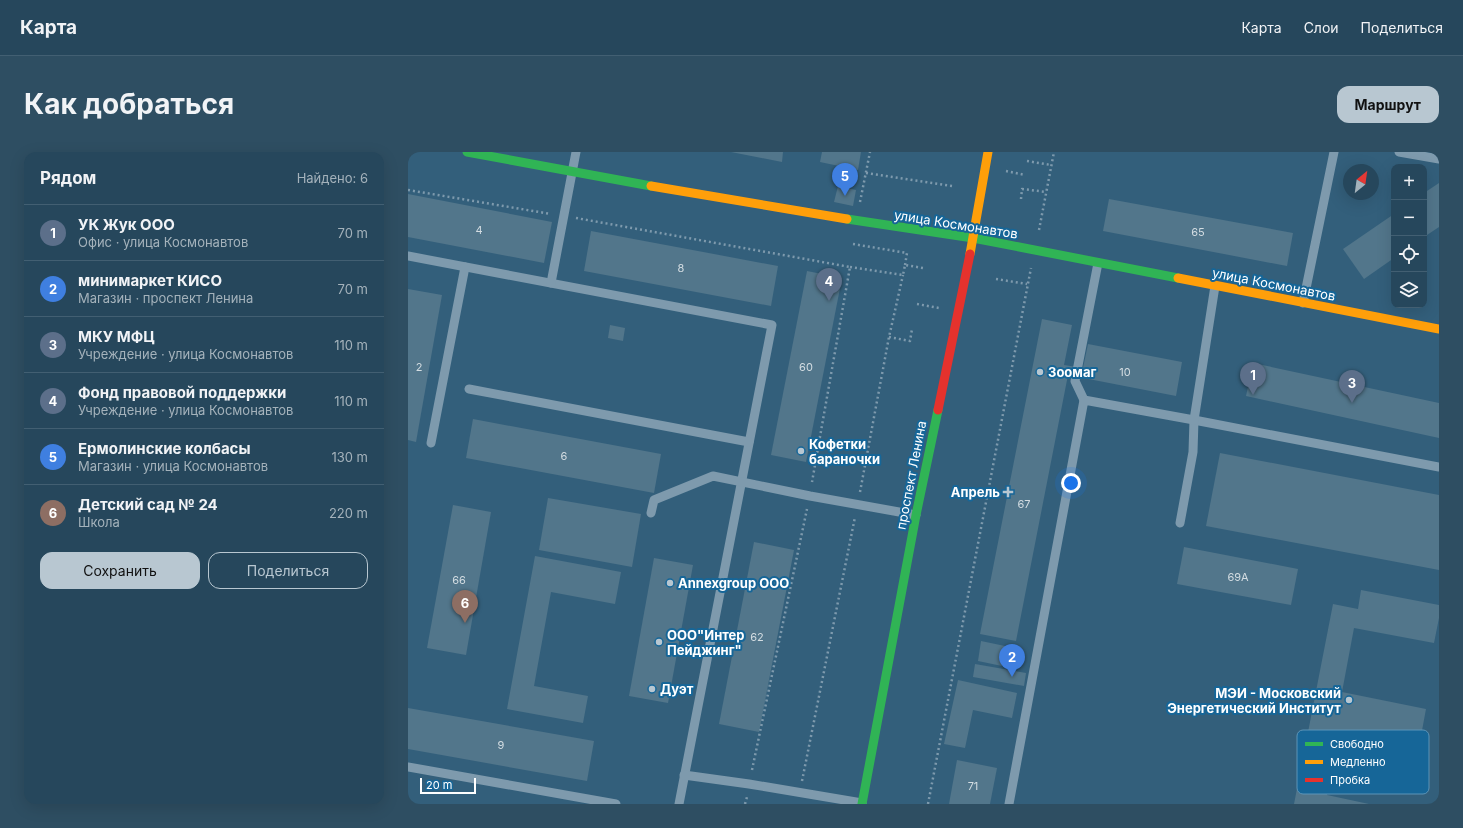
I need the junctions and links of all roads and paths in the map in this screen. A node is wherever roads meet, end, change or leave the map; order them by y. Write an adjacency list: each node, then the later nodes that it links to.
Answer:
1 (467, 152): 11 (street, улица Космонавтов)
2 (576, 152): 11 (lane)
3 (870, 152): 12 (path)
4 (988, 152): 19 (street, проспект Ленина)
5 (1054, 152): 10 (path)
6 (1334, 152): 33 (lane)
7 (1399, 152): 8 (lane)
8 (1439, 159)
9 (1027, 161): 10 (path)
10 (1051, 165): 15 (path)
11 (572, 172): 18 (lane); 19 (street, улица Космонавтов)
12 (866, 173): 13 (path); 17 (path)
13 (952, 186)
14 (408, 190): 18 (path)
15 (1046, 192): 16 (path); 21 (path)
16 (1021, 199)
17 (860, 204)
18 (564, 216): 26 (path); 30 (lane)
19 (973, 238): 21 (street, улица Космонавтов); 47 (street, проспект Ленина)
20 (853, 244): 24 (path)
21 (1035, 250): 23 (street, улица Космонавтов); 31 (path)
22 (408, 256): 25 (lane)
23 (1098, 262): 32 (street, улица Космонавтов); 38 (lane)
24 (905, 265): 27 (path); 28 (path)
25 (465, 267): 30 (lane); 41 (lane)
26 (850, 267): 28 (path); 44 (path)
27 (923, 268)
28 (903, 275): 36 (path)
29 (996, 279): 31 (path)
30 (551, 283): 40 (lane)
31 (1027, 284): 57 (path)
32 (1215, 286): 33 (street, улица Космонавтов); 39 (lane)
33 (1302, 303): 35 (street, улица Космонавтов)
34 (912, 329): 36 (path)
35 (1439, 329)
36 (889, 337): 45 (path)
37 (469, 389): 40 (lane)
38 (1084, 400): 39 (lane); 58 (lane)
39 (1194, 420): 42 (lane); 48 (lane)
40 (749, 442): 43 (lane)
41 (431, 444)
42 (1439, 467)
43 (741, 482): 44 (lane); 46 (lane); 50 (lane)
44 (810, 496): 45 (lane); 51 (path)
45 (858, 504): 47 (lane); 52 (path)
46 (651, 514)
47 (916, 515): 56 (street, проспект Ленина)
48 (1180, 523)
49 (408, 767): 53 (lane)
50 (684, 775): 51 (lane); 54 (lane)
51 (749, 784): 52 (lane); 55 (path)
52 (800, 793): 56 (lane)
53 (616, 804)
54 (678, 804)
55 (745, 804)
56 (862, 804)
57 (928, 804)
58 (1009, 804)

